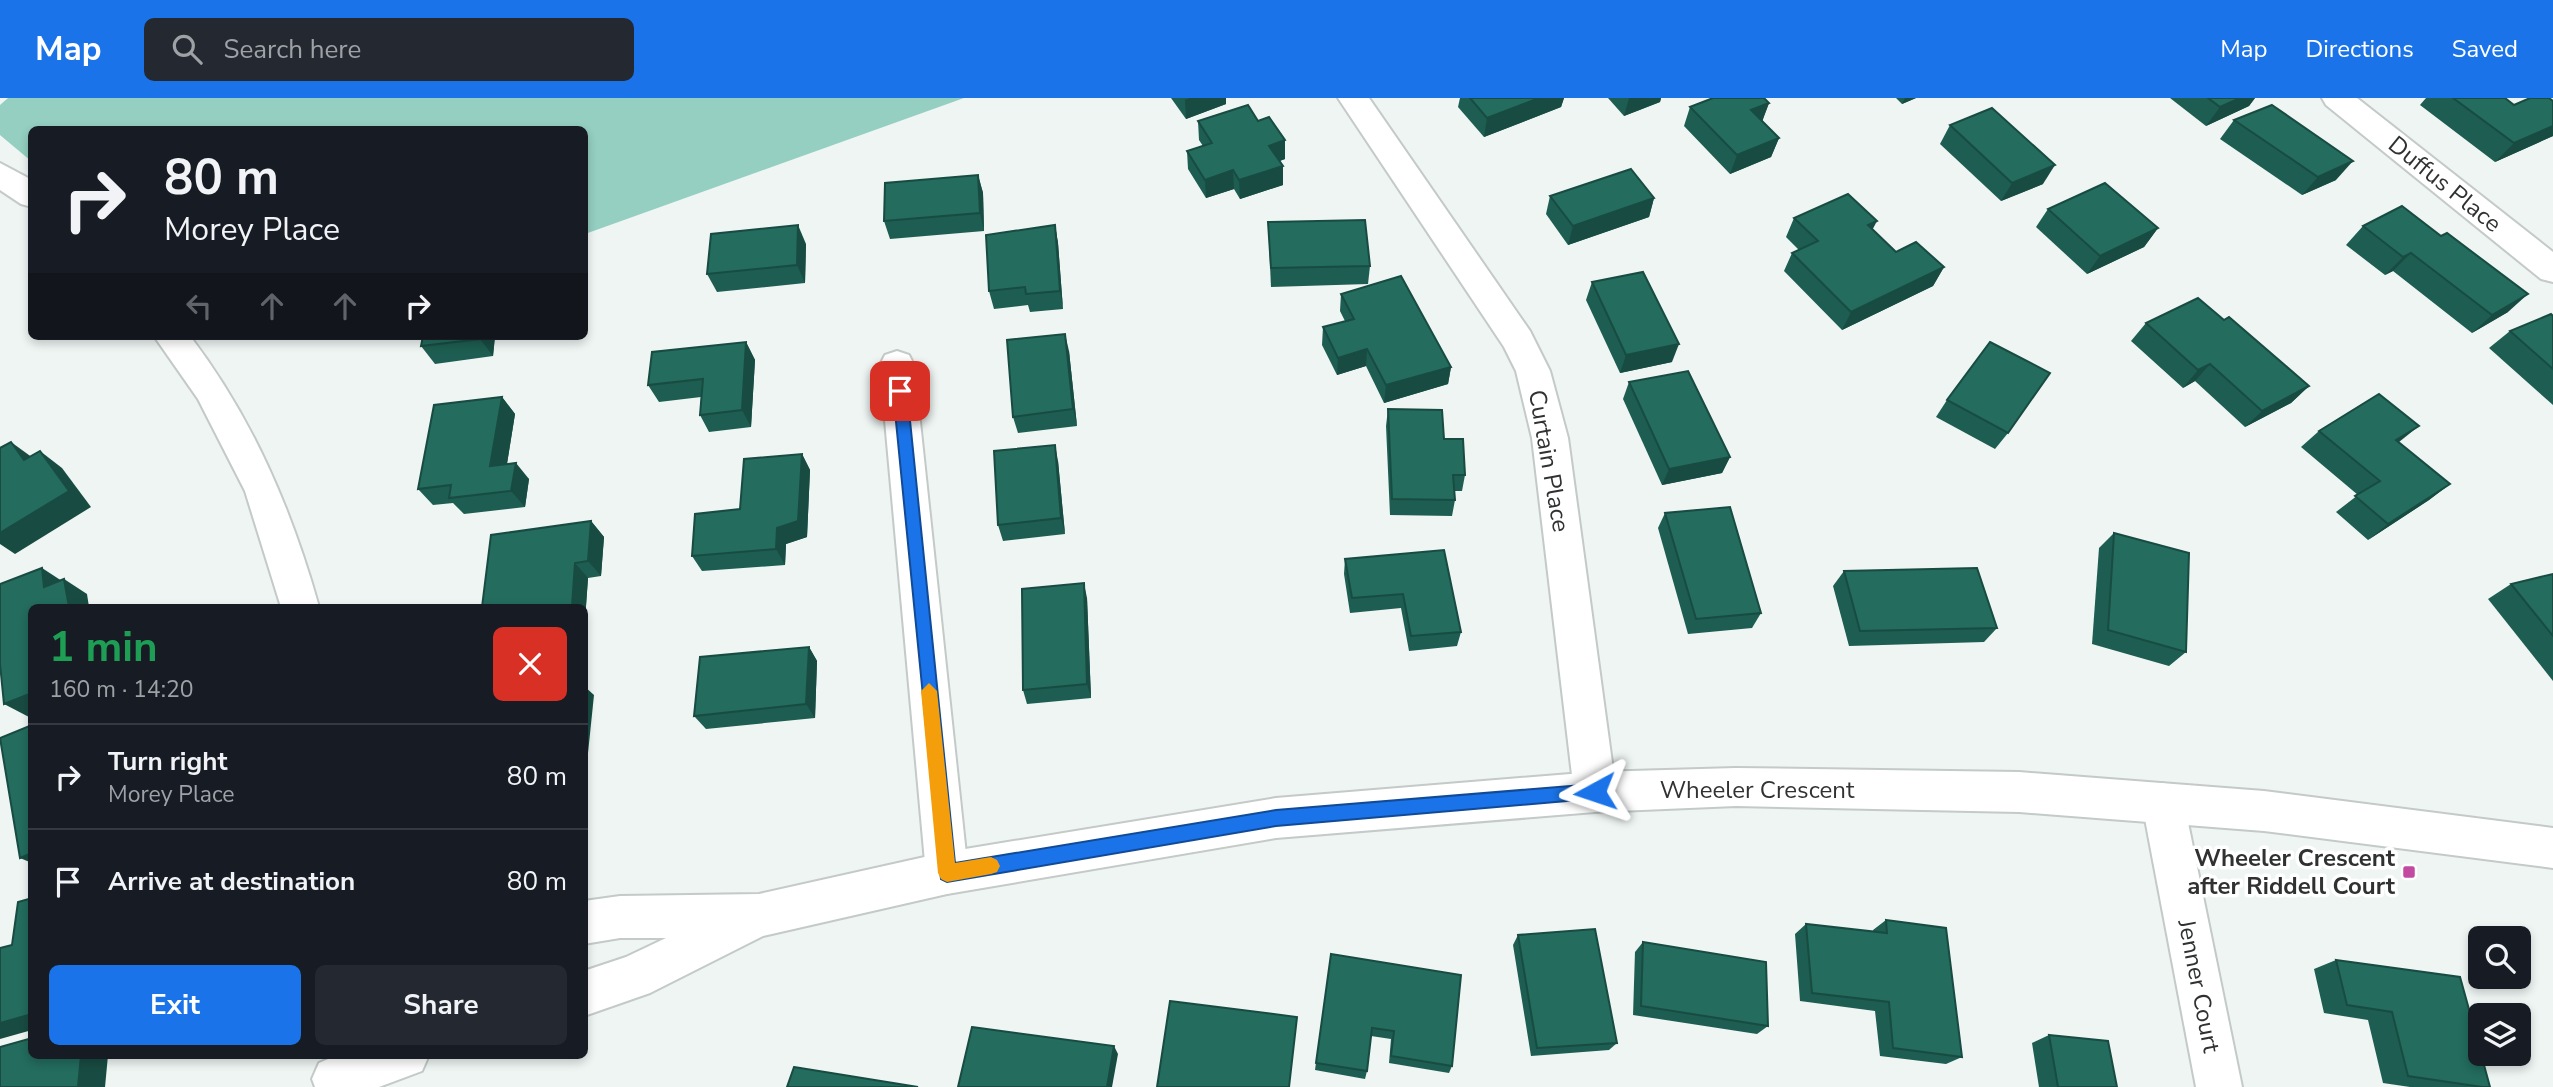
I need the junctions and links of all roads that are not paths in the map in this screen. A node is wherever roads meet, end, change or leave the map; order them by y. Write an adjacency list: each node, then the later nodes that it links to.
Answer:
1 (1353, 98): 9 (street, Curtain Place)
2 (2337, 98): 5 (street, Duffus Place)
3 (0, 174): 4 (street)
4 (28, 193)
5 (2553, 270)
6 (175, 340): 8 (street)
7 (897, 365): 12 (street)
8 (299, 604)
9 (1595, 792): 10 (street, Wheeler Crescent); 12 (street, Wheeler Crescent)
10 (2163, 803): 11 (street, Wheeler Crescent); 18 (street, Jenner Court)
11 (2553, 848)
12 (947, 873): 13 (street, Wheeler Crescent)
13 (759, 915): 14 (street, Wheeler Crescent); 15 (street, Wheeler Crescent)
14 (588, 922)
15 (588, 993)
16 (391, 1059): 17 (street)
17 (335, 1074)
18 (2219, 1087)

